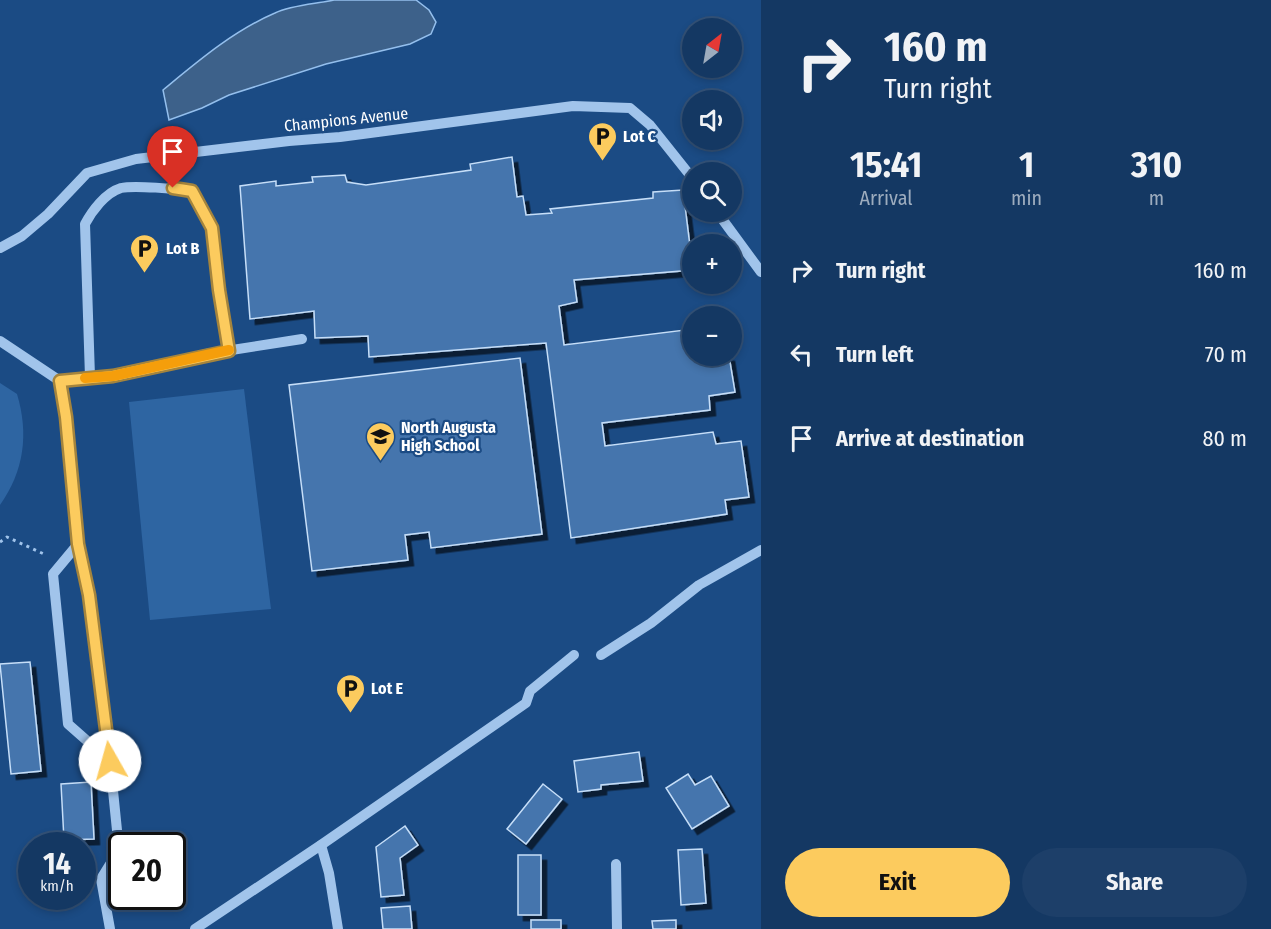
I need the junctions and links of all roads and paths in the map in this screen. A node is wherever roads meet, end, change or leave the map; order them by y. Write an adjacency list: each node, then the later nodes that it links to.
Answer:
1 (682, 166): 3 (street, Champions Avenue)
2 (724, 222): 4 (street)
3 (0, 248)
4 (761, 272)
5 (302, 339): 7 (street)
6 (0, 341): 9 (street)
7 (229, 351): 8 (street); 8 (street)
8 (90, 377): 9 (street)
9 (60, 381): 11 (street)
10 (0, 542): 13 (path)
11 (78, 544): 16 (street); 16 (street)
12 (761, 550): 14 (street)
13 (46, 555)
14 (601, 654)
15 (574, 655): 17 (street)
16 (110, 761): 19 (street)
17 (321, 845): 20 (street); 21 (street)
18 (616, 864): 22 (street)
19 (110, 929)
20 (195, 929)
21 (338, 929)
22 (617, 929)

